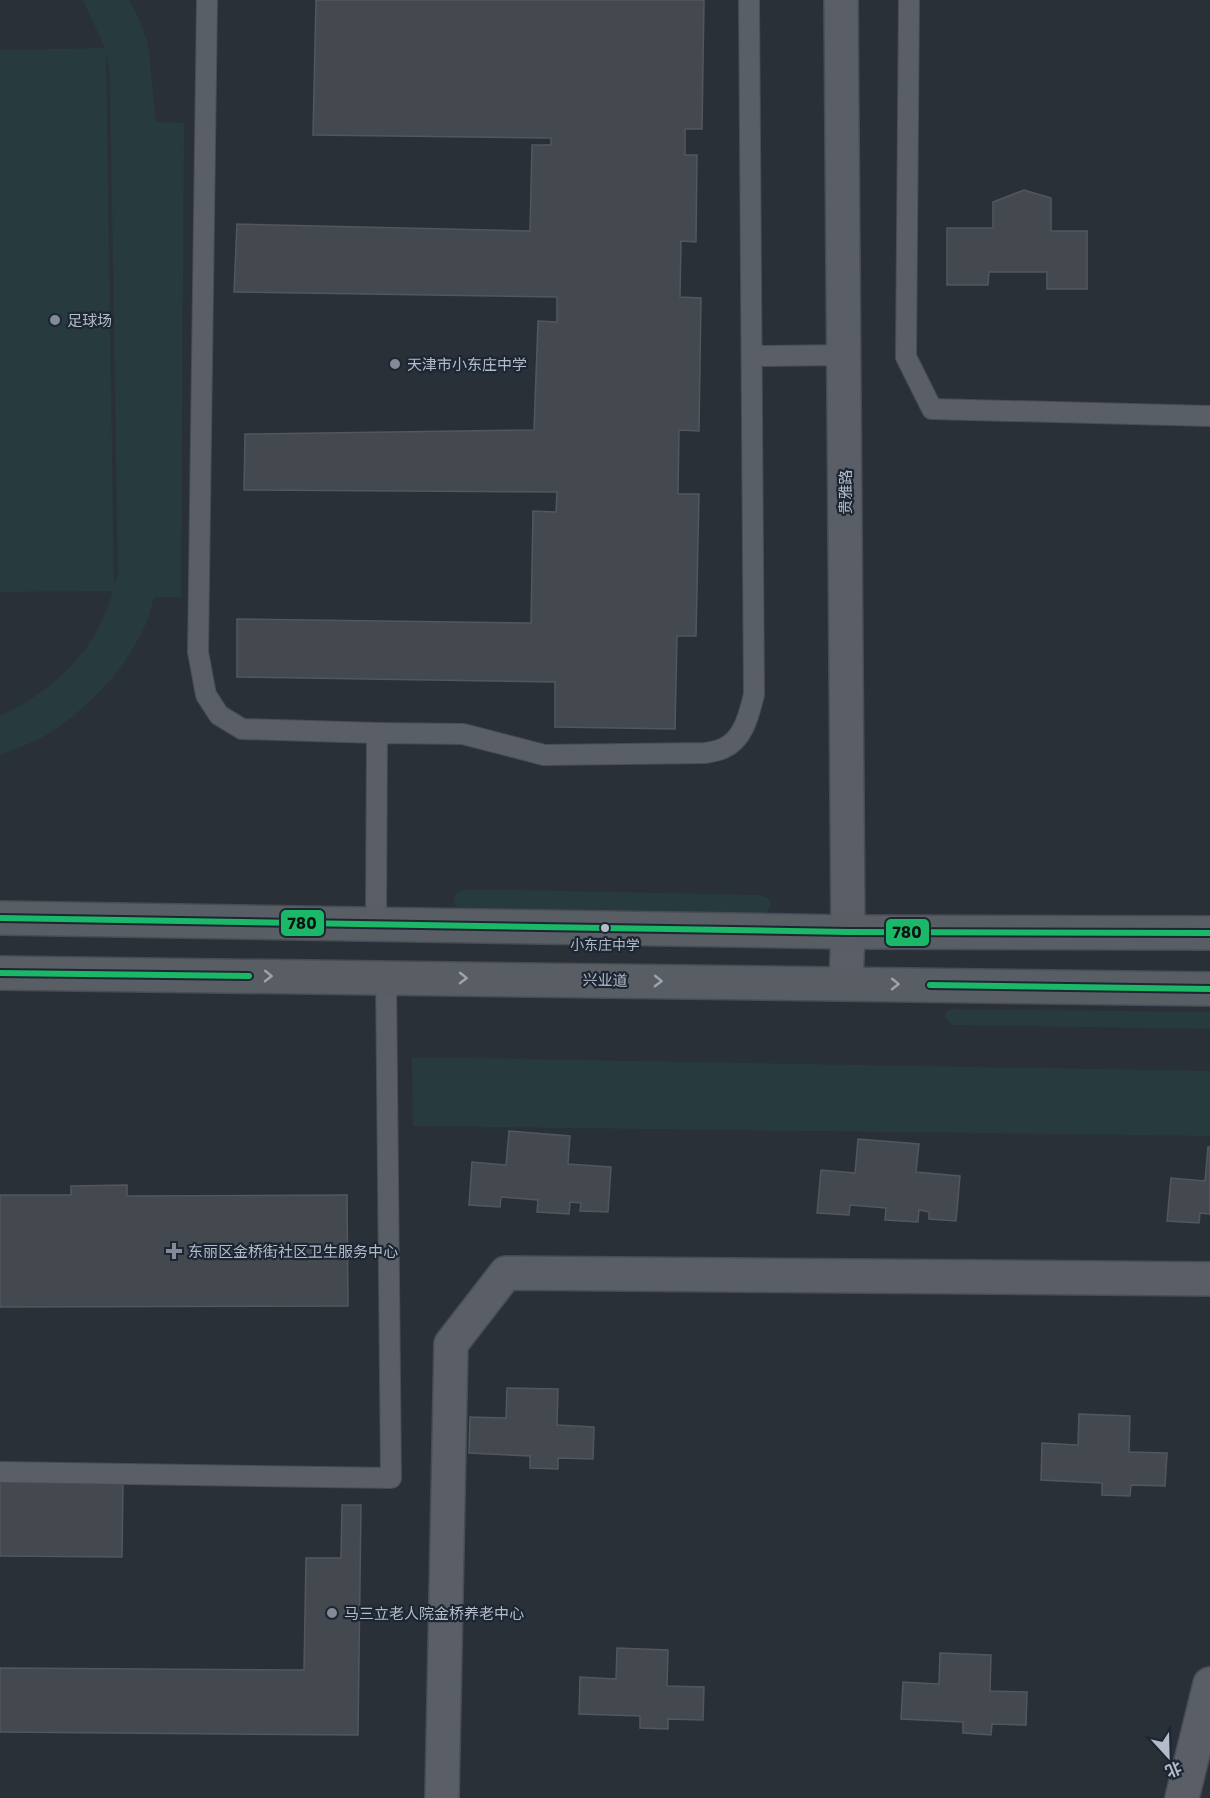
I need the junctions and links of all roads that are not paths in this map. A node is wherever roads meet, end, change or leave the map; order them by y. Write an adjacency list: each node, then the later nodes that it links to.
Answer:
1 (207, 0): 8 (lane)
2 (749, 0): 5 (lane)
3 (841, 0): 6 (street, 贵雅路)
4 (909, 0): 7 (lane)
5 (752, 356): 6 (lane); 8 (lane)
6 (845, 356): 11 (street, 贵雅路)
7 (1210, 416)
8 (377, 734): 10 (lane)
9 (0, 918): 10 (main road)
10 (376, 925): 11 (main road)
11 (848, 932): 12 (main road); 15 (street, 贵雅路)
12 (1210, 933)
13 (0, 973): 14 (main road, 兴业道, one-way to 14)
14 (386, 977): 15 (main road, 兴业道, one-way to 15); 18 (lane)
15 (846, 983): 16 (main road, 兴业道, one-way to 16)
16 (1210, 989)
17 (1210, 1279): 20 (street)
18 (0, 1472)
19 (1210, 1684): 21 (street)
20 (442, 1798)
21 (1182, 1798)

